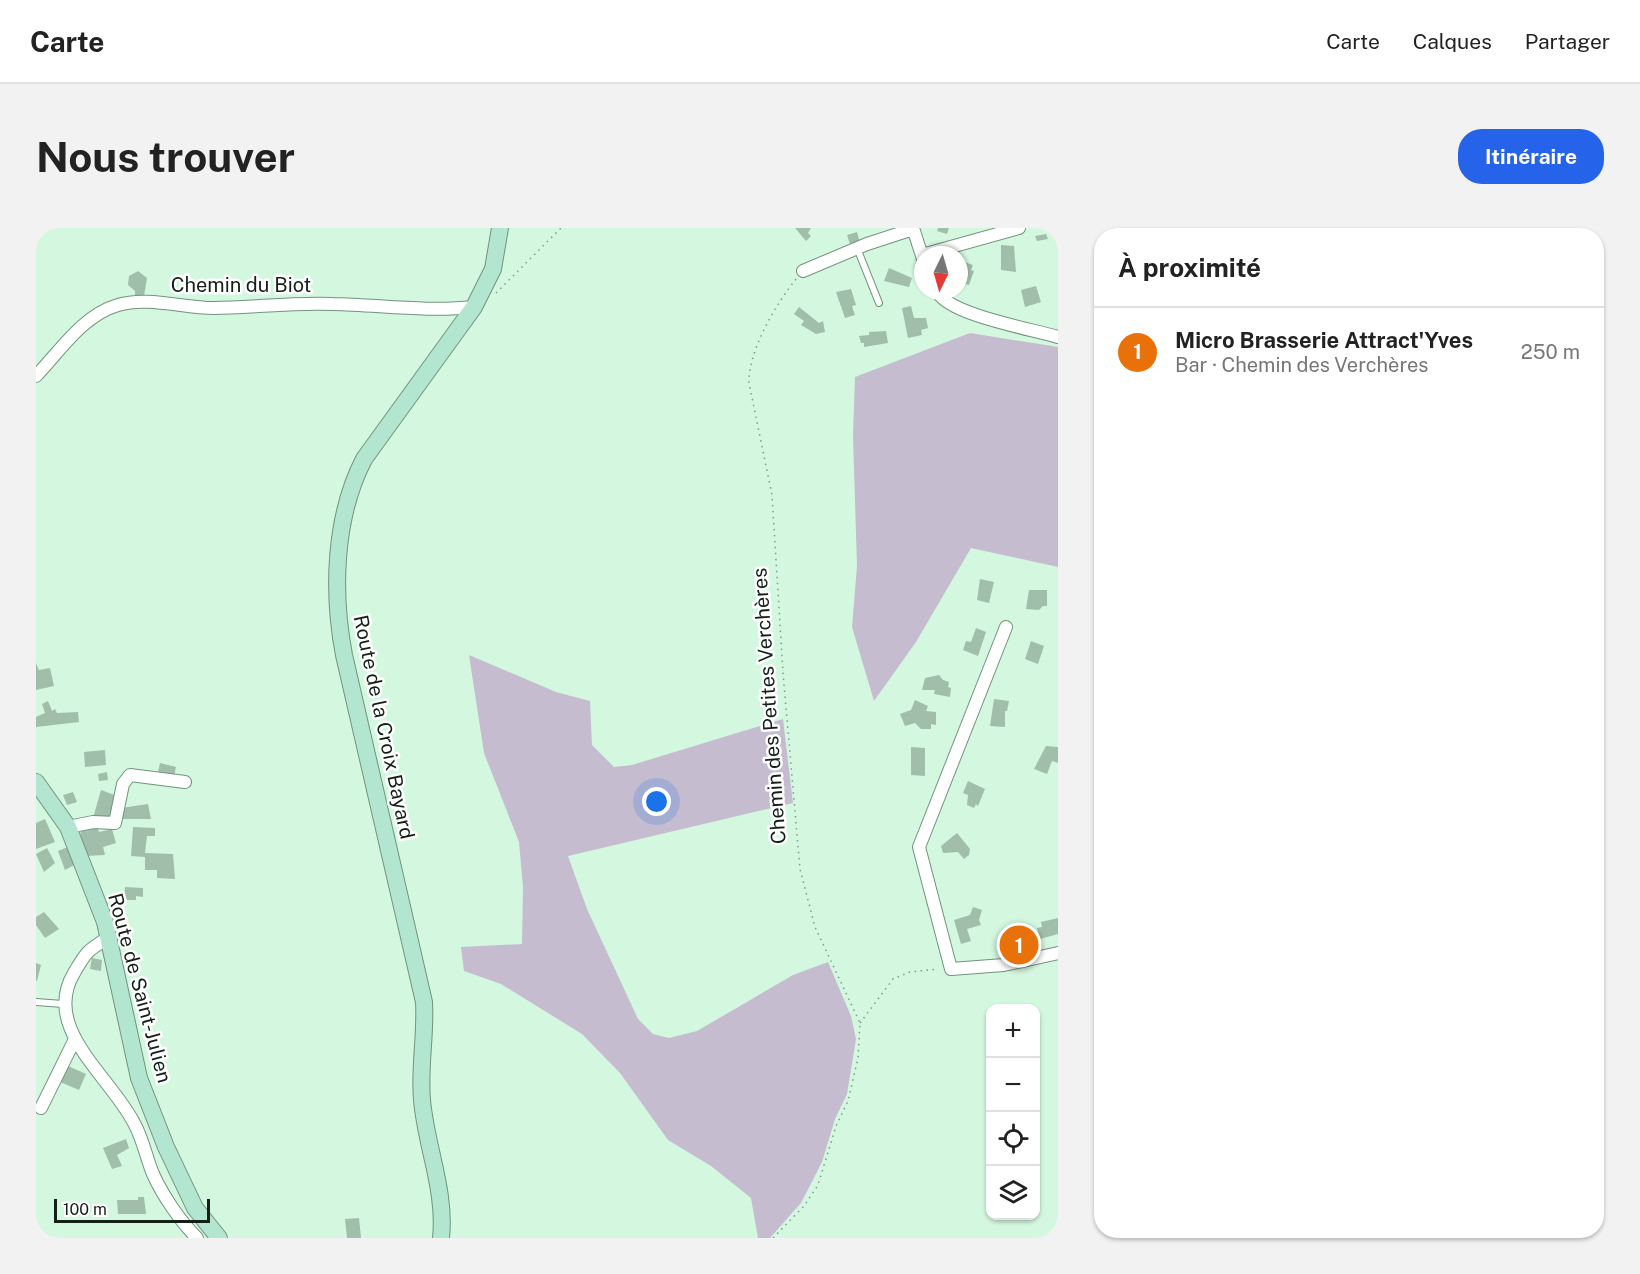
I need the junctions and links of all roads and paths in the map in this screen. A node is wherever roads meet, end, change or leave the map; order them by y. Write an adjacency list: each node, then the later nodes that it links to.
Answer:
1 (500, 228): 12 (main road, Route de la Croix Bayard)
2 (561, 228): 9 (path)
3 (1019, 228): 6 (street)
4 (913, 229): 5 (street); 7 (street)
5 (918, 246)
6 (959, 246)
7 (857, 248): 8 (street); 11 (lane)
8 (803, 271): 24 (path, Chemin des Petites Verchères)
9 (492, 296)
10 (945, 300): 13 (street)
11 (879, 303)
12 (474, 307): 14 (street, Chemin du Biot); 29 (main road, Route de la Croix Bayard)
13 (1058, 337)
14 (36, 376)
15 (1006, 627): 21 (street)
16 (37, 780): 18 (main road, Route de Saint-Julien)
17 (185, 782): 18 (street)
18 (68, 827): 19 (main road, Route de Saint-Julien)
19 (108, 938): 23 (street); 28 (main road, Route de Saint-Julien)
20 (1058, 953): 21 (street)
21 (951, 969): 24 (path)
22 (36, 1002): 23 (lane)
23 (63, 1004): 25 (street)
24 (860, 1023): 30 (path, Chemin des Petites Verchères)
25 (75, 1039): 26 (street); 27 (street)
26 (41, 1108)
27 (197, 1238)
28 (219, 1238)
29 (441, 1238)
30 (773, 1238)

